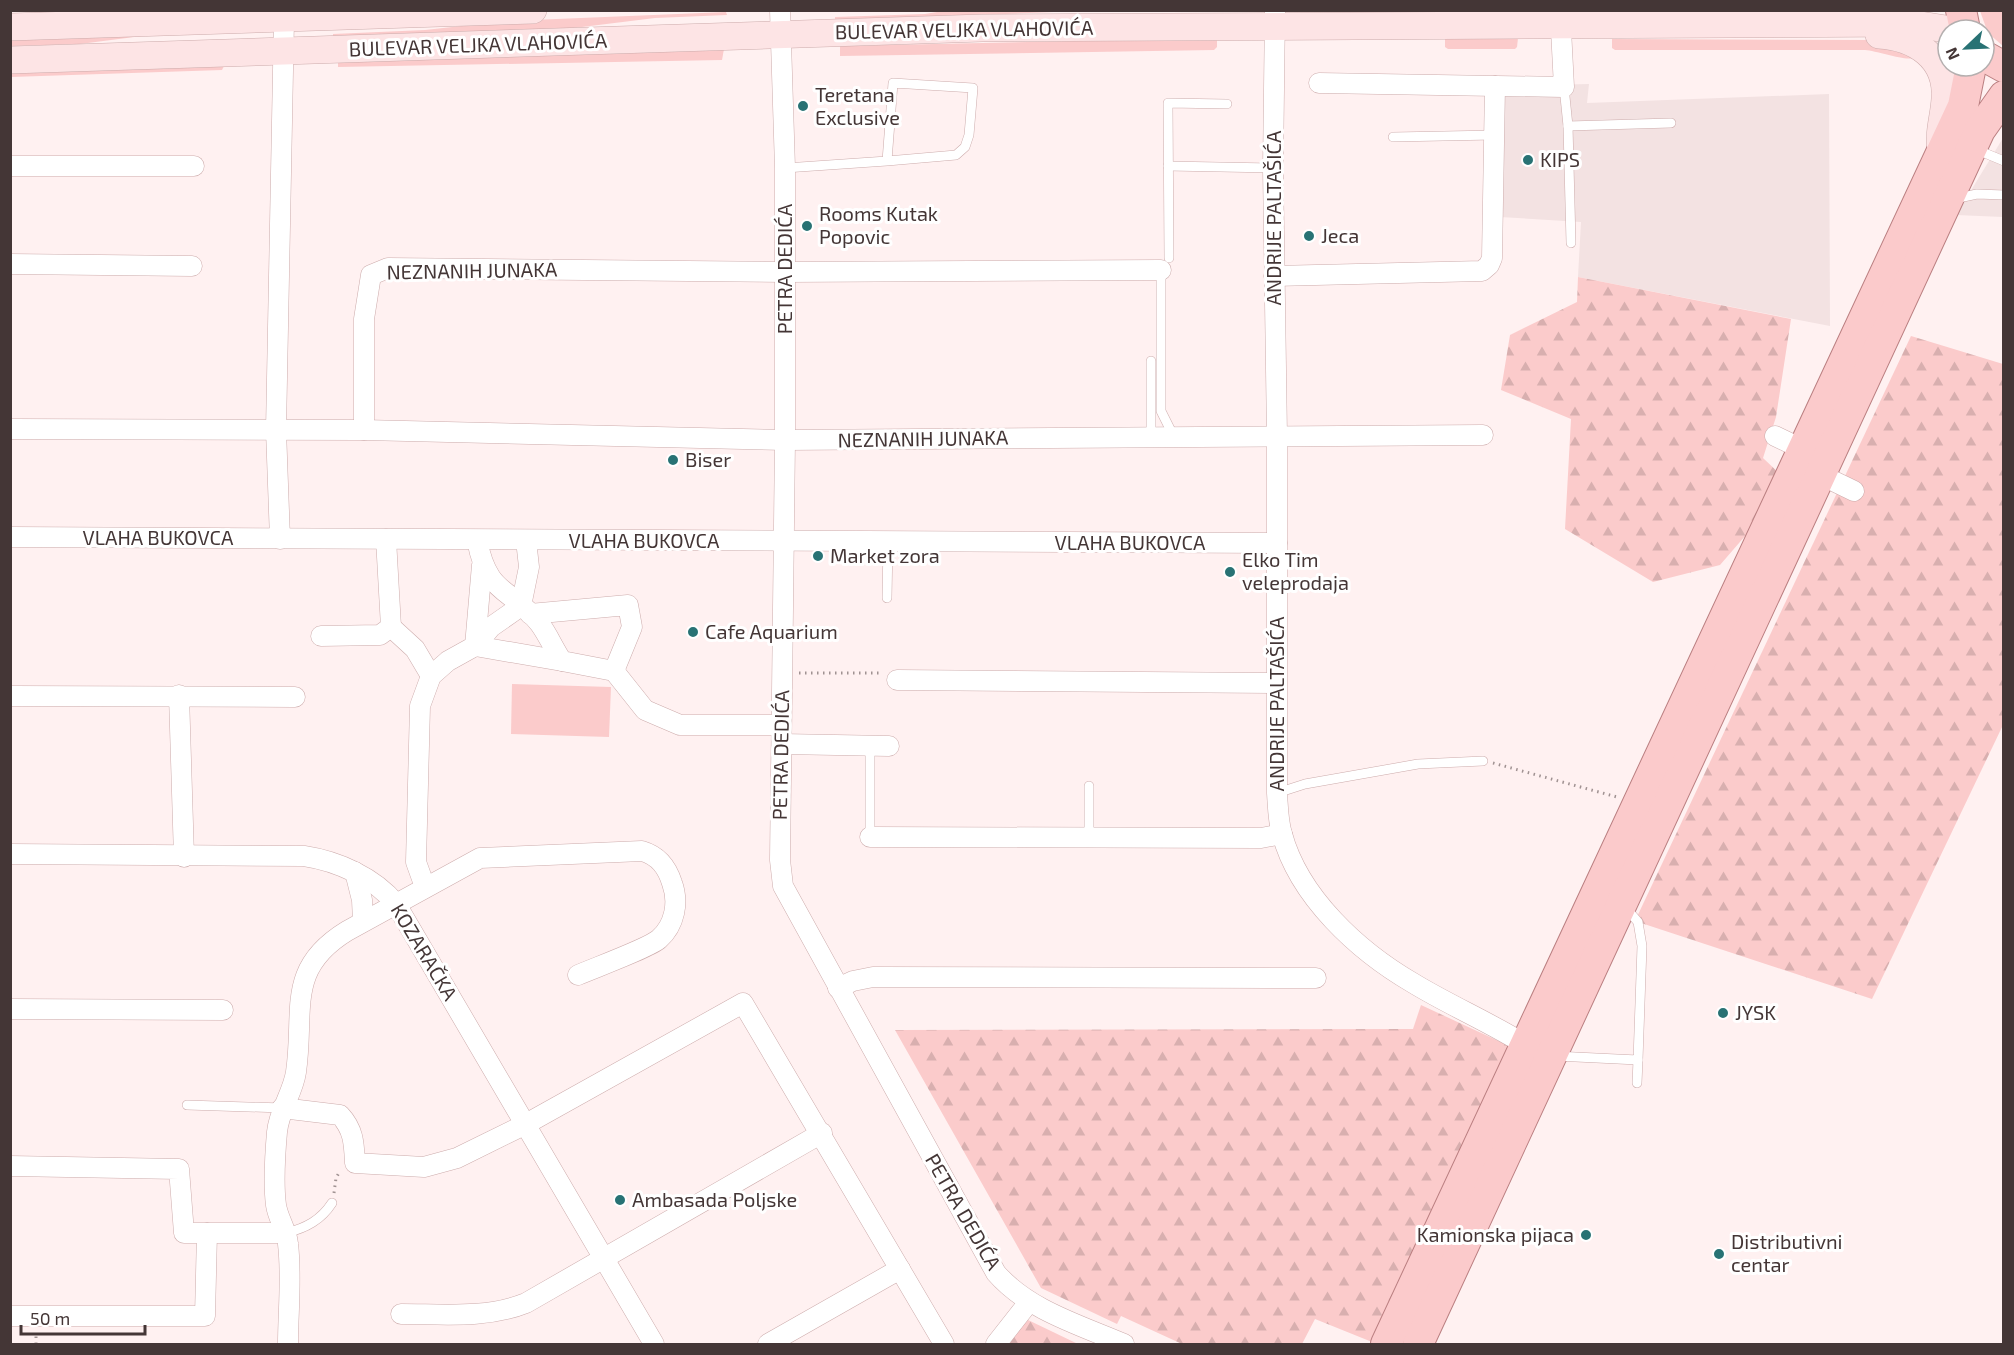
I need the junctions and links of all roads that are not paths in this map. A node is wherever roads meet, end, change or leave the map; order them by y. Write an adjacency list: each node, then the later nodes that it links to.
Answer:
1 (533, 10): 3 (main road, BULEVAR VELJKA VLAHOVIĆA)
2 (1275, 18): 4 (main road, BULEVAR VELJKA VLAHOVIĆA); 5 (main road, BULEVAR VELJKA VLAHOVIĆA); 29 (street, ANDRIJE PALTAŠIĆA)
3 (284, 19): 7 (main road, BULEVAR VELJKA VLAHOVIĆA); 9 (street)
4 (1560, 19): 6 (main road, BULEVAR VELJKA VLAHOVIĆA); 14 (street)
5 (780, 22): 9 (main road, BULEVAR VELJKA VLAHOVIĆA); 28 (street, PETRA DEDIĆA)
6 (1835, 24): 8 (main road, BULEVAR VELJKA VLAHOVIĆA); 22 (main road)
7 (10, 27)
8 (1936, 27)
9 (284, 51): 10 (main road, BULEVAR VELJKA VLAHOVIĆA); 40 (street)
10 (10, 60)
11 (1969, 78): 22 (main road)
12 (1319, 83): 13 (street)
13 (1495, 86): 14 (street); 19 (street)
14 (1564, 87): 18 (lane)
15 (2004, 96): 21 (main road)
16 (1227, 104): 27 (lane)
17 (1671, 123): 18 (lane)
18 (1568, 126): 32 (lane)
19 (1494, 135): 20 (lane); 37 (street)
20 (1393, 137)
21 (1973, 148): 24 (lane); 31 (main road)
22 (1941, 153): 48 (main road)
23 (887, 161): 23 (lane); 28 (lane)
24 (2004, 161)
25 (10, 166): 26 (street)
26 (194, 166)
27 (1168, 166): 29 (lane); 34 (lane)
28 (785, 168): 36 (street, PETRA DEDIĆA)
29 (1273, 168): 37 (street, ANDRIJE PALTAŠIĆA)
30 (2004, 195): 31 (lane)
31 (1949, 200): 49 (main road)
32 (1571, 243)
33 (10, 264): 35 (street)
34 (1165, 264): 36 (street, NEZNANIH JUNAKA); 46 (lane)
35 (192, 266)
36 (785, 272): 41 (street, NEZNANIH JUNAKA); 47 (street, PETRA DEDIĆA)
37 (1274, 276): 43 (street, ANDRIJE PALTAŠIĆA)
38 (1151, 361): 45 (lane)
39 (10, 429): 40 (street, NEZNANIH JUNAKA)
40 (276, 429): 41 (street, NEZNANIH JUNAKA); 52 (street)
41 (364, 430): 47 (street, NEZNANIH JUNAKA)
42 (1483, 435): 43 (street, NEZNANIH JUNAKA)
43 (1277, 436): 46 (street, NEZNANIH JUNAKA); 58 (street, ANDRIJE PALTAŠIĆA)
44 (1775, 436): 48 (street)
45 (1151, 437): 46 (street, NEZNANIH JUNAKA); 47 (street, NEZNANIH JUNAKA)
46 (1174, 437)
47 (785, 440): 56 (street, PETRA DEDIĆA)
48 (1802, 449): 93 (main road)
49 (1821, 475): 50 (street); 86 (main road)
50 (1854, 491)
51 (10, 537): 52 (street, VLAHA BUKOVCA)
52 (280, 538): 53 (street, VLAHA BUKOVCA)
53 (386, 539): 54 (street, VLAHA BUKOVCA); 62 (street)
54 (477, 540): 55 (street, VLAHA BUKOVCA); 59 (street)
55 (526, 540): 56 (street, VLAHA BUKOVCA); 61 (street)
56 (785, 542): 57 (street, VLAHA BUKOVCA); 73 (street, PETRA DEDIĆA)
57 (888, 542): 58 (street, VLAHA BUKOVCA); 60 (lane)
58 (1277, 543): 69 (street, ANDRIJE PALTAŠIĆA)
59 (482, 565): 61 (street); 64 (street)
60 (886, 598)
61 (525, 610): 64 (street); 65 (street); 66 (street)
62 (391, 627): 63 (street); 67 (street)
63 (321, 636)
64 (474, 646): 65 (street); 67 (street)
65 (562, 661): 66 (street)
66 (614, 671): 73 (street)
67 (431, 676): 84 (street)
68 (897, 680): 69 (street)
69 (1276, 683): 77 (street, ANDRIJE PALTAŠIĆA)
70 (179, 695): 71 (street); 72 (street); 82 (street)
71 (10, 696)
72 (295, 697)
73 (781, 734): 74 (street); 90 (street, PETRA DEDIĆA)
74 (880, 745): 79 (lane)
75 (1483, 761): 77 (lane)
76 (1089, 786): 80 (lane)
77 (1277, 793): 78 (street, ANDRIJE PALTAŠIĆA)
78 (1282, 834): 80 (street); 93 (street, ANDRIJE PALTAŠIĆA)
79 (870, 837): 80 (street)
80 (1089, 837)
81 (10, 854): 82 (street, KOZARAČKA)
82 (184, 857): 83 (street, KOZARAČKA)
83 (355, 872): 85 (street, KOZARAČKA); 87 (street)
84 (425, 887): 85 (street); 88 (street)
85 (396, 904): 87 (street); 98 (street, KOZARAČKA)
86 (1622, 905): 93 (main road); 94 (lane)
87 (363, 921): 97 (street)
88 (578, 975)
89 (1316, 978): 90 (street)
90 (838, 988): 106 (street, PETRA DEDIĆA)
91 (10, 1009): 92 (street)
92 (223, 1010)
93 (1539, 1050): 94 (lane); 115 (main road); 116 (main road)
94 (1638, 1060): 95 (lane)
95 (1637, 1083)
96 (187, 1105): 97 (lane)
97 (282, 1108): 98 (street); 103 (street)
98 (526, 1124): 99 (street); 104 (street, KOZARAČKA)
99 (822, 1133): 104 (street); 105 (street)
100 (10, 1166): 102 (street)
101 (332, 1203): 103 (lane)
102 (207, 1233): 103 (street); 108 (street)
103 (286, 1233): 109 (street)
104 (605, 1259): 107 (street); 110 (street, KOZARAČKA)
105 (900, 1269): 111 (street); 112 (street)
106 (1029, 1302): 113 (street); 114 (street, PETRA DEDIĆA)
107 (400, 1314)
108 (10, 1316)
109 (288, 1344)
110 (654, 1344)
111 (768, 1344)
112 (944, 1344)
113 (996, 1344)
114 (1124, 1344)
115 (1386, 1344)
116 (1418, 1344)

